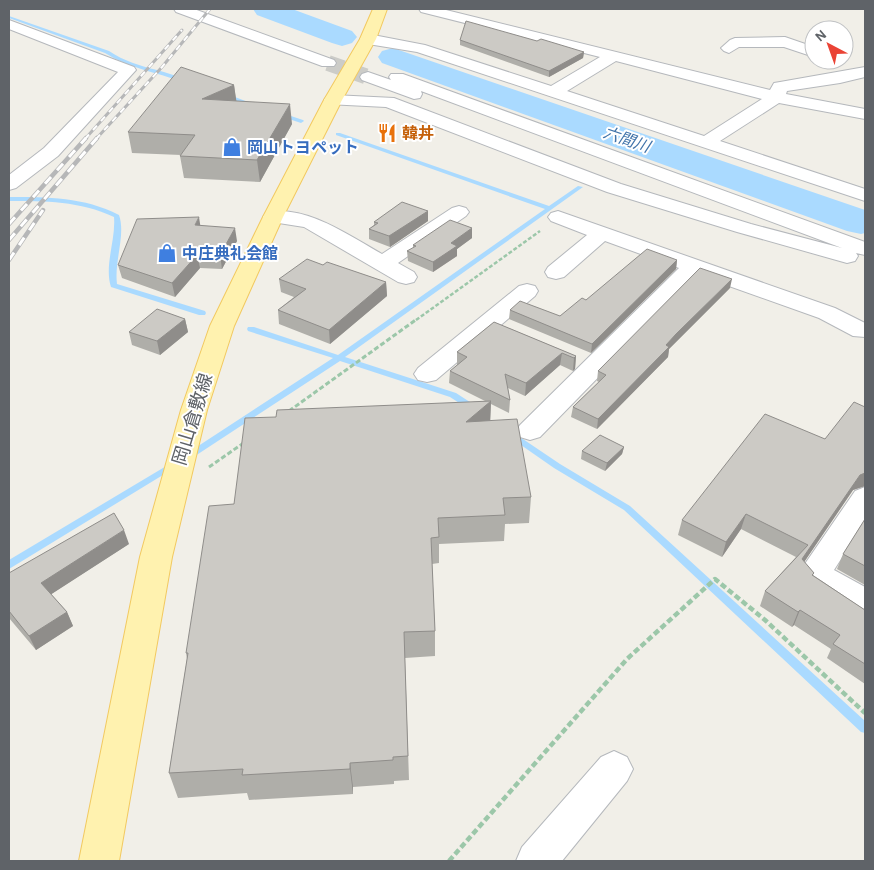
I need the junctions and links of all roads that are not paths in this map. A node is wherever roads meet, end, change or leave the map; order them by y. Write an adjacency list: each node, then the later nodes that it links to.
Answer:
1 (181, 9): 2 (street)
2 (209, 9)
3 (380, 9): 6 (main road, 岡山倉敷線)
4 (426, 9): 9 (street)
5 (9, 24): 16 (street)
6 (368, 39): 11 (street); 13 (main road, 岡山倉敷線)
7 (729, 48): 8 (street)
8 (804, 49)
9 (614, 56): 11 (street); 12 (street)
10 (865, 71): 12 (street)
11 (553, 92): 15 (street)
12 (776, 97): 14 (street); 15 (street)
13 (333, 100): 20 (main road, 岡山倉敷線); 23 (street)
14 (865, 114)
15 (705, 143): 17 (street)
16 (9, 184)
17 (865, 195)
18 (459, 212): 24 (street)
19 (558, 217): 21 (street)
20 (273, 218): 24 (street); 39 (main road, 岡山倉敷線)
21 (602, 233): 25 (street); 26 (street)
22 (865, 249): 23 (street)
23 (856, 259)
24 (383, 264): 27 (street)
25 (695, 265): 30 (street); 33 (street)
26 (556, 272)
27 (406, 277)
28 (526, 291): 29 (street)
29 (490, 322): 31 (street); 34 (street)
30 (864, 331)
31 (516, 333)
32 (569, 355): 33 (street)
33 (595, 366): 35 (street)
34 (428, 374)
35 (530, 431)
36 (865, 498): 37 (street)
37 (865, 603)
38 (614, 769): 40 (street)
39 (98, 861)
40 (536, 861)

